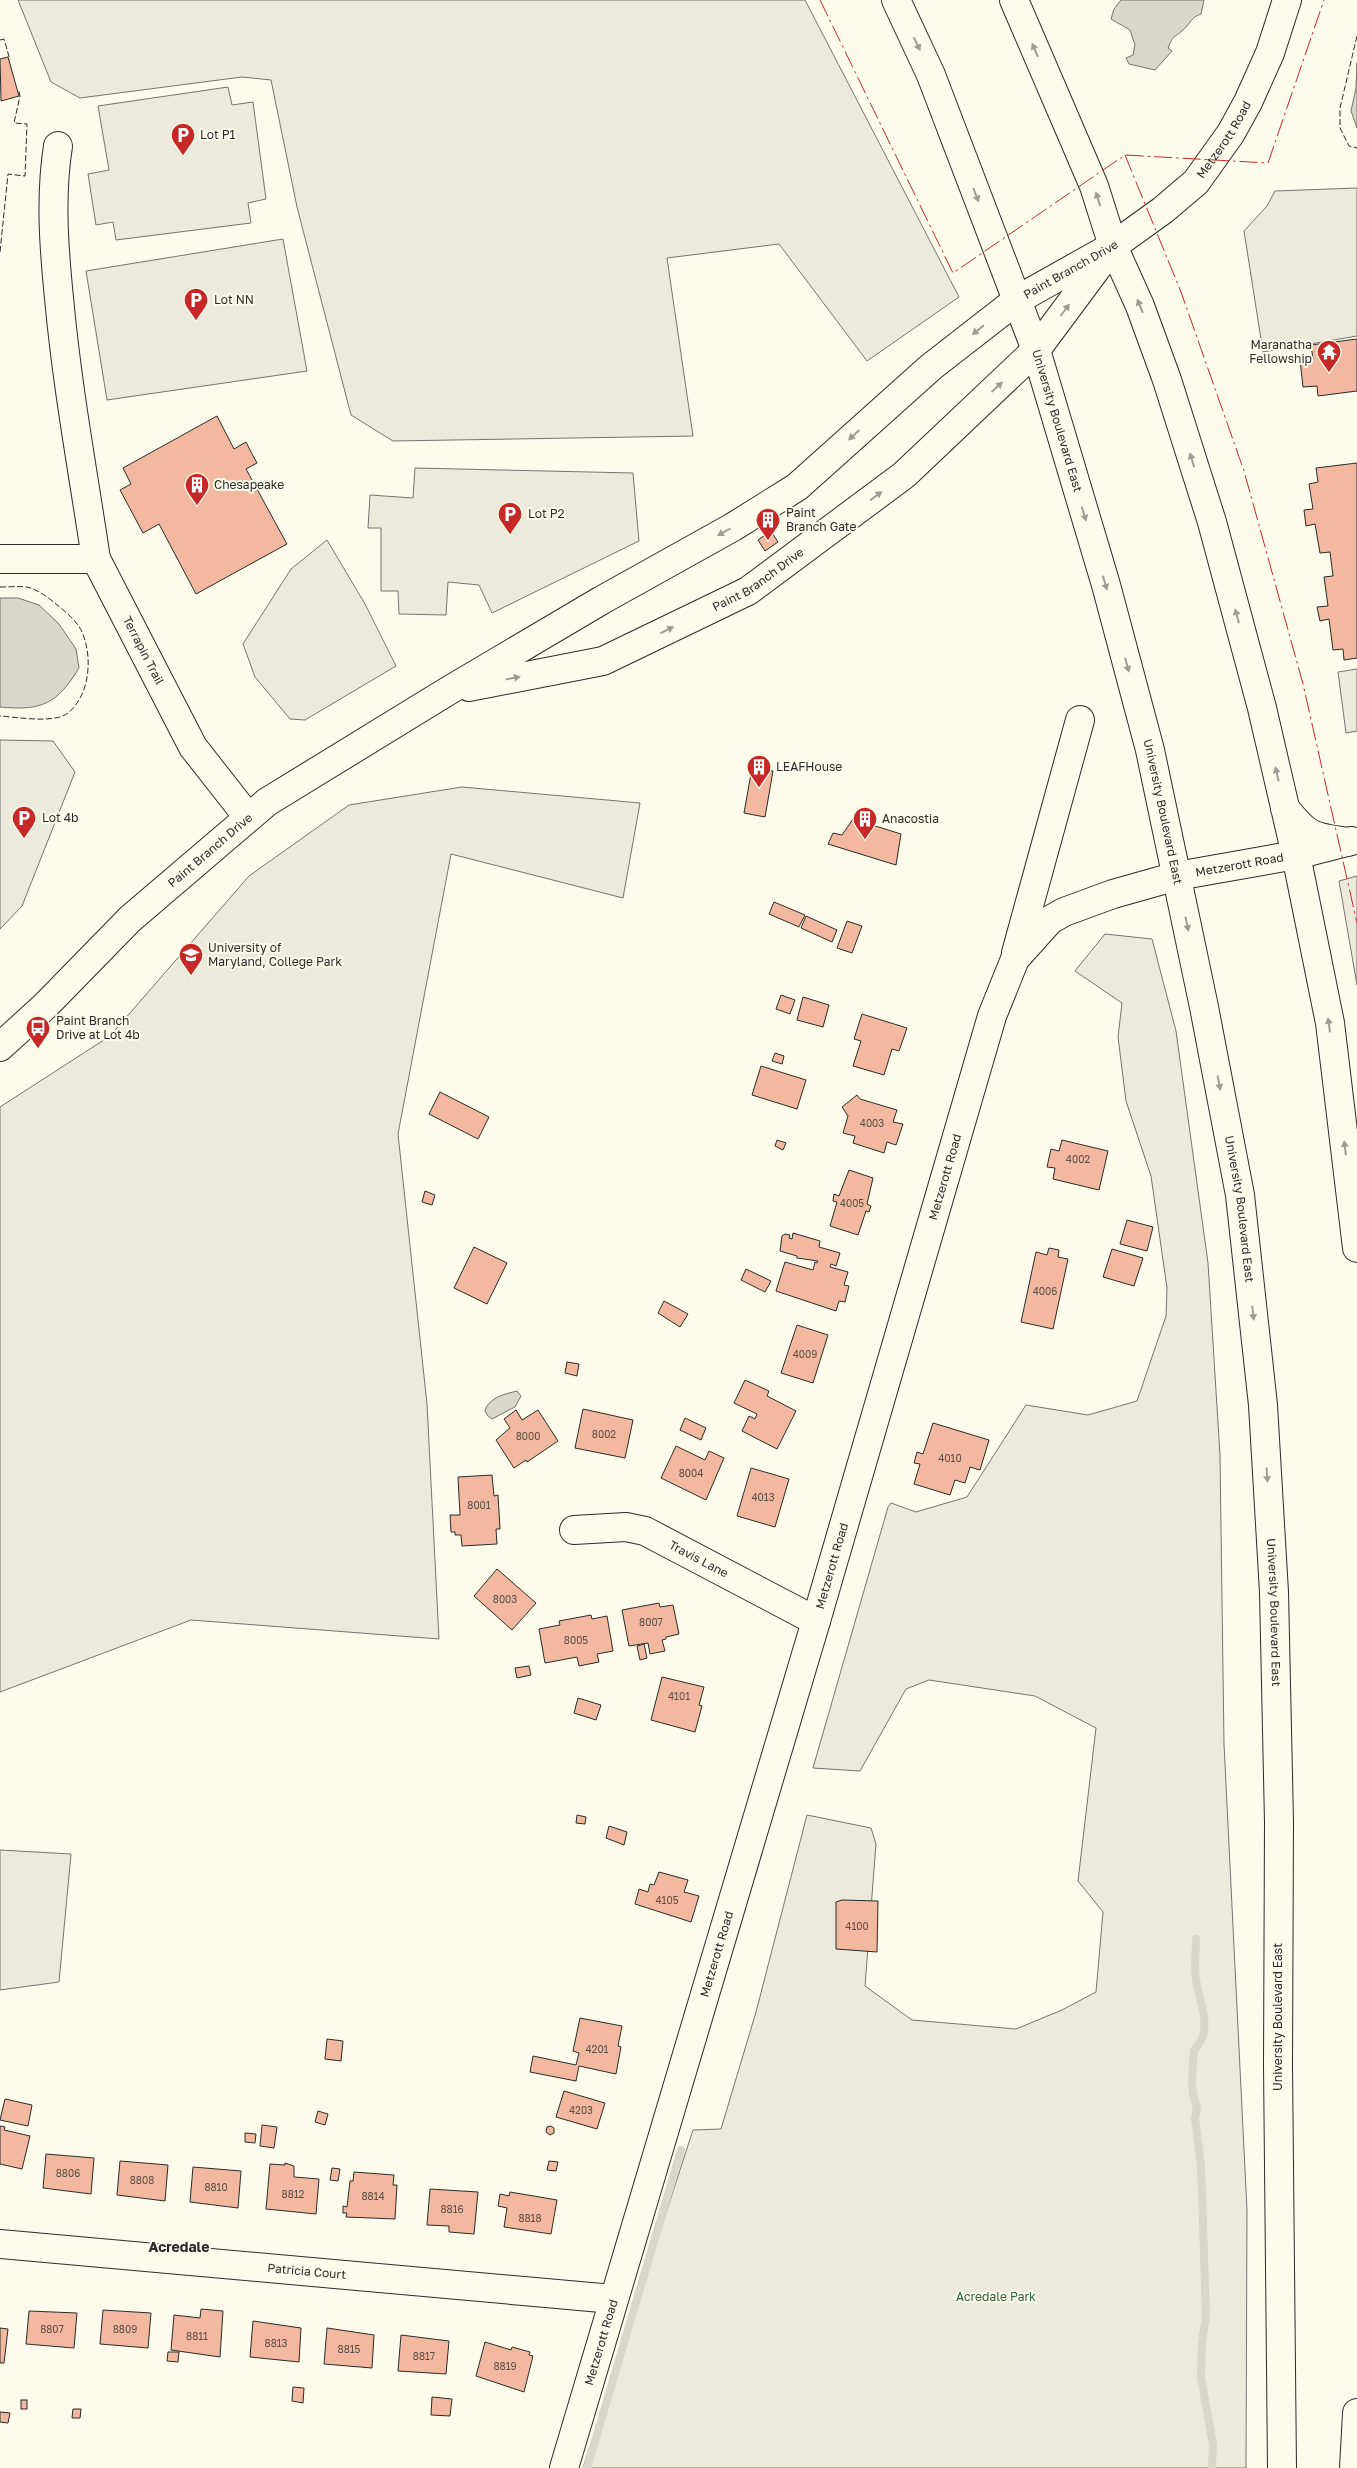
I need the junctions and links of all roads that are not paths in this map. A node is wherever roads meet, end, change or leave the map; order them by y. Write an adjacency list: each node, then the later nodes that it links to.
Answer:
1 (896, 0): 6 (street, University Boulevard East, one-way to 6)
2 (1014, 0): 5 (street, one-way to 2)
3 (1287, 0): 5 (street, Metzerott Road)
4 (58, 146): 9 (street, Terrapin Trail)
5 (1113, 246): 6 (street, Paint Branch Drive); 7 (street, Paint Branch Drive, one-way to 5); 12 (street, one-way to 5)
6 (1017, 300): 7 (street, University Boulevard East); 10 (street, Paint Branch Drive, one-way to 10)
7 (1036, 350): 10 (street, Paint Branch Drive, one-way to 7); 16 (street, University Boulevard East, one-way to 16)
8 (0, 559): 9 (street)
9 (96, 559): 13 (street, Terrapin Trail)
10 (448, 691): 13 (street, Paint Branch Drive)
11 (1080, 720): 17 (street)
12 (1285, 808): 14 (street); 15 (street)
13 (248, 817): 18 (street, Paint Branch Drive)
14 (1352, 840): 15 (street, Metzerott Road)
15 (1296, 855): 16 (street, Metzerott Road); 19 (street, one-way to 15)
16 (1177, 876): 17 (street, Metzerott Road); 26 (street, University Boulevard East, one-way to 26)
17 (1015, 959): 21 (street, Metzerott Road)
18 (0, 1047)
19 (1357, 1248)
20 (574, 1530): 21 (street, Travis Lane)
21 (816, 1621): 23 (street, Metzerott Road)
22 (0, 2244): 23 (street, Patricia Court)
23 (614, 2300): 25 (street, Metzerott Road)
24 (1357, 2412): 27 (street)
25 (564, 2468)
26 (1282, 2468)
27 (1354, 2468)

